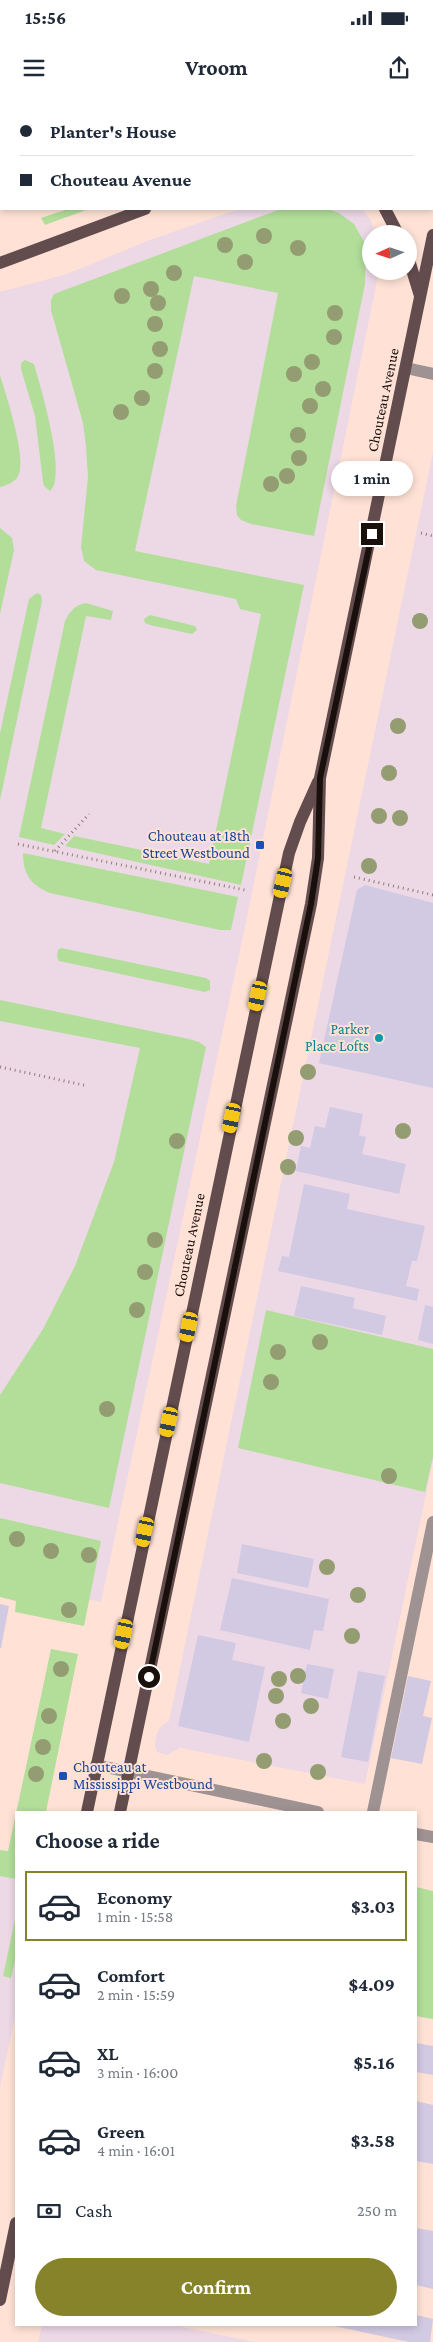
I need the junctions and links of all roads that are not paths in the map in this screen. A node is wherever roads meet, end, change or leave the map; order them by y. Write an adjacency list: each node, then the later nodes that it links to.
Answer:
1 (142, 210): 5 (main road)
2 (386, 210): 3 (main road)
3 (393, 225)
4 (433, 235): 7 (main road, Chouteau Avenue)
5 (0, 263)
6 (415, 280): 7 (main road)
7 (420, 298): 8 (main road, Chouteau Avenue)
8 (406, 368): 9 (street); 10 (main road, Chouteau Avenue)
9 (433, 374)
10 (320, 778): 12 (main road, Chouteau Avenue); 13 (main road, Chouteau Avenue)
11 (433, 1522): 17 (street)
12 (96, 1765): 13 (street); 14 (main road, Chouteau Avenue)
13 (129, 1772): 15 (main road, Chouteau Avenue); 16 (street)
14 (87, 1811)
15 (120, 1811)
16 (313, 1811)
17 (373, 1811)
18 (417, 1834): 19 (street)
19 (433, 1837)
20 (15, 2229): 21 (main road)
21 (1, 2294)

